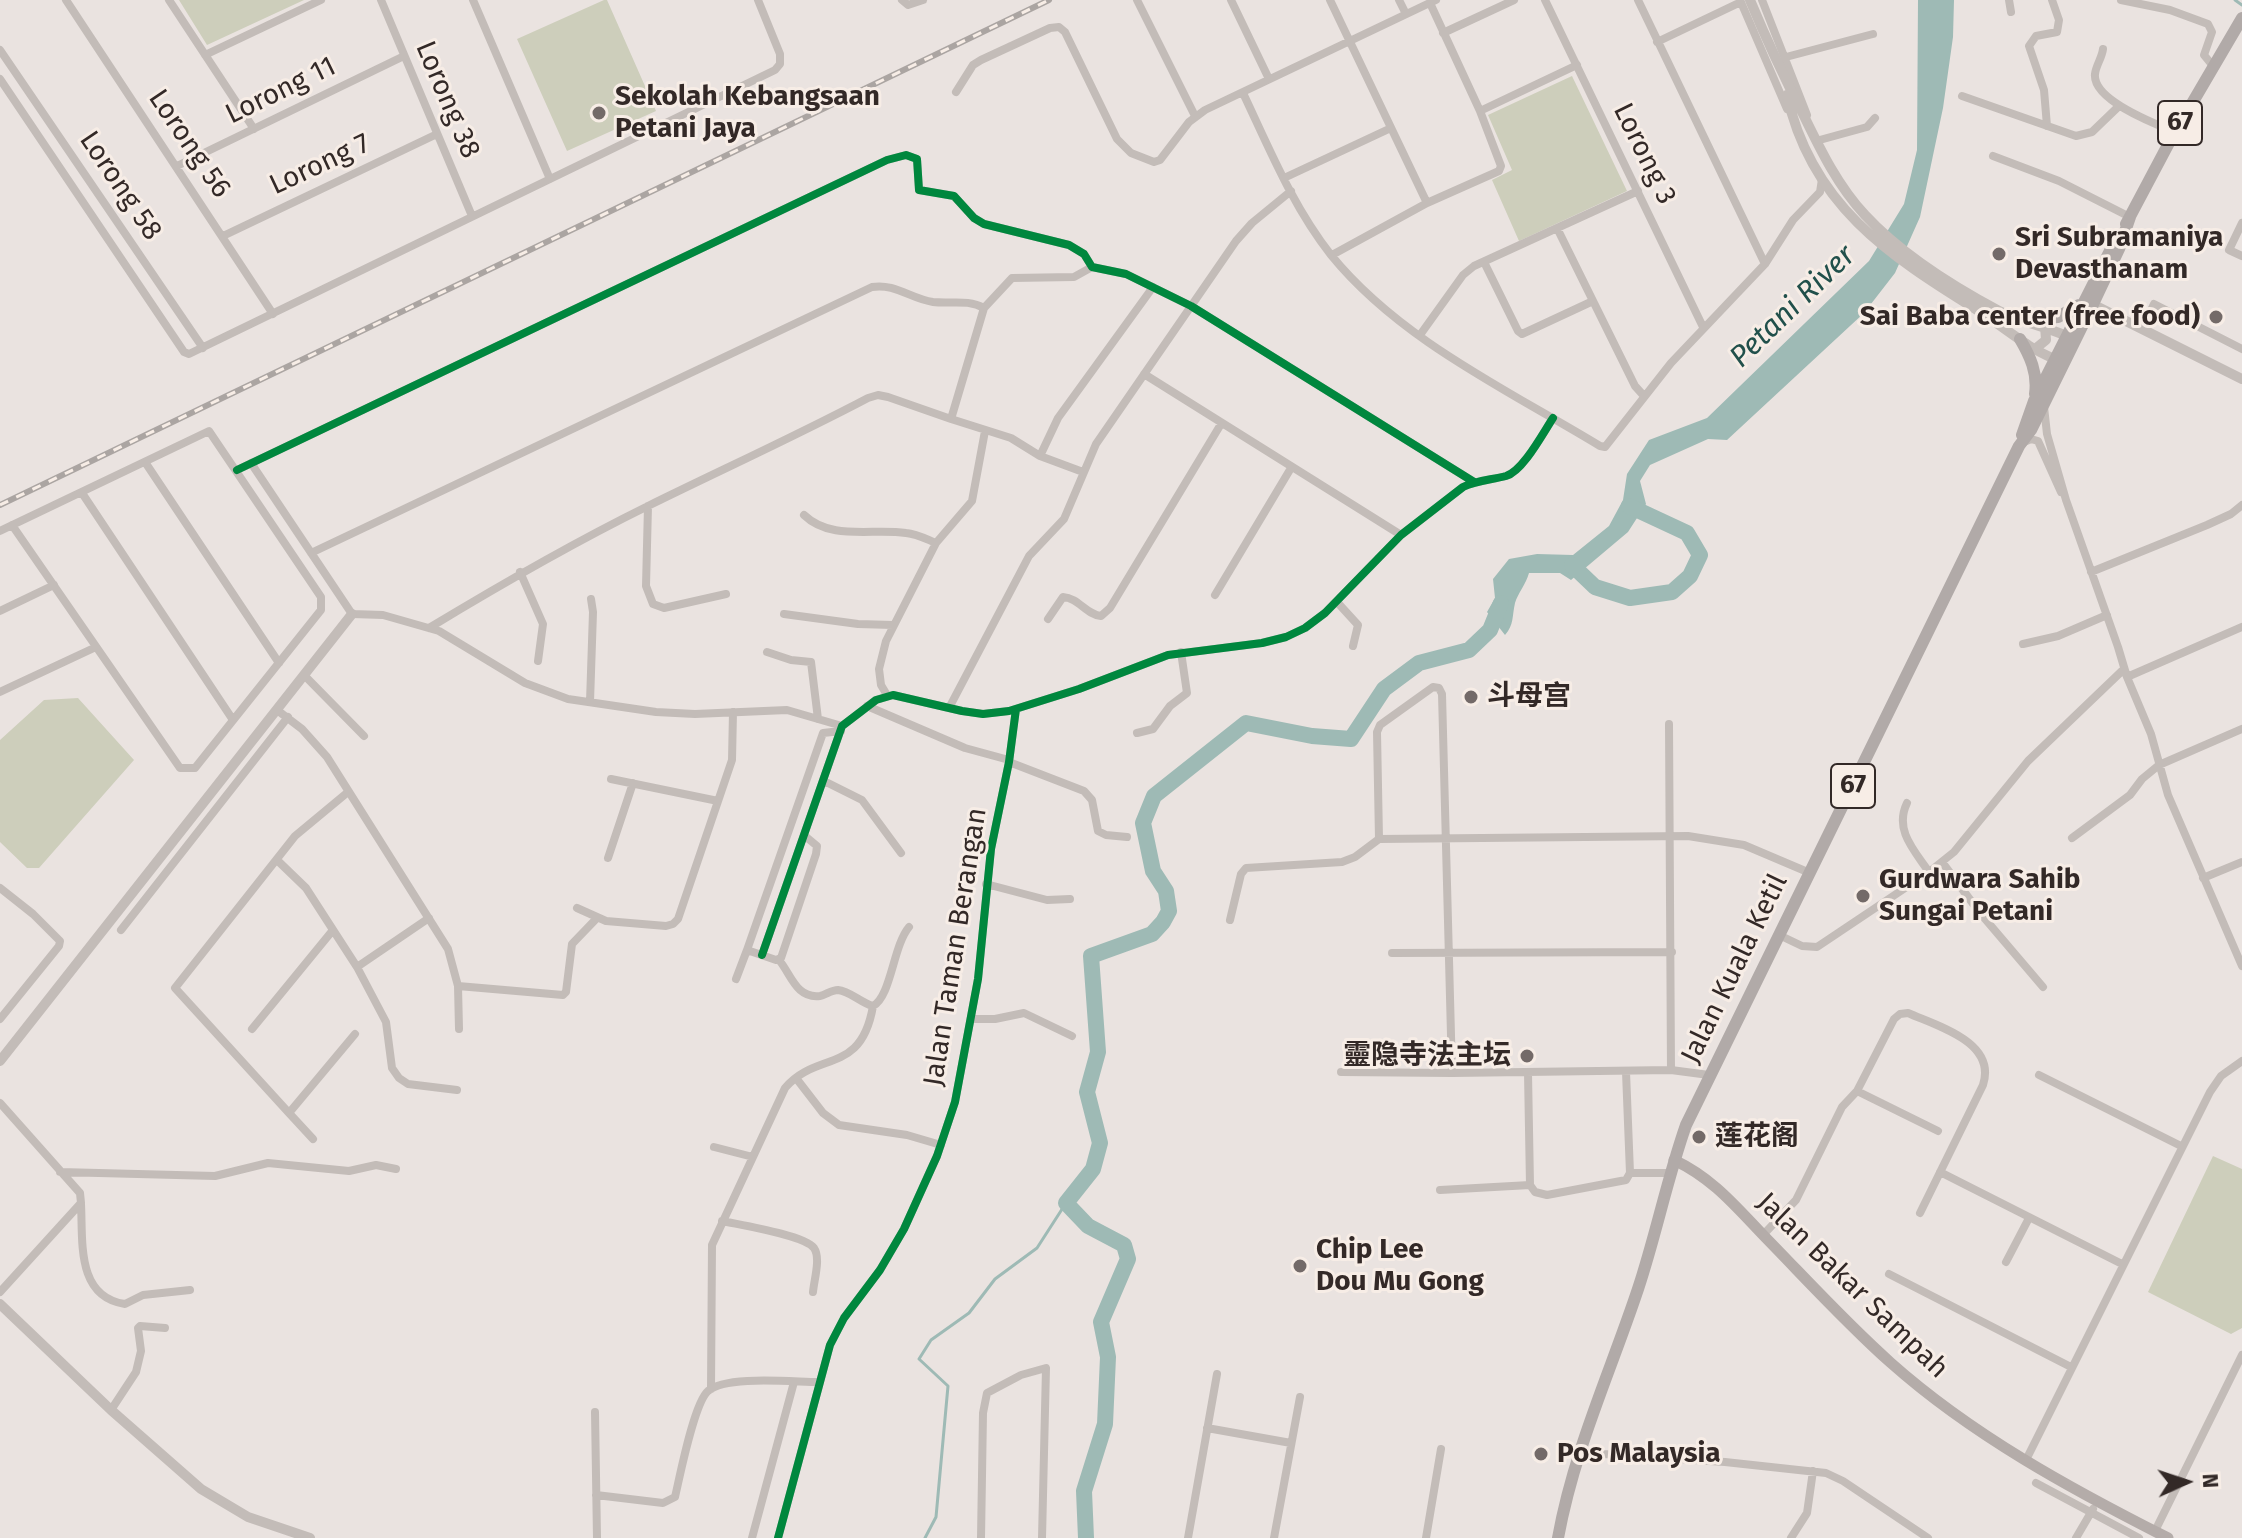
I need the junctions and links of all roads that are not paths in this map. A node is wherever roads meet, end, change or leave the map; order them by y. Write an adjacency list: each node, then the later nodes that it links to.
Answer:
1 (66, 0): 55 (street, Lorong 56)
2 (169, 0): 31 (street)
3 (321, 0): 31 (street)
4 (381, 0): 32 (street, Lorong 38)
5 (473, 0): 57 (street)
6 (758, 0): 57 (street)
7 (902, 0): 8 (street)
8 (923, 0)
9 (1137, 0): 44 (street)
10 (1231, 0): 37 (street)
11 (1330, 0): 27 (street)
12 (1399, 0): 23 (street)
13 (1514, 0): 25 (street)
14 (1545, 0): 34 (street, Lorong 3)
15 (1638, 0): 28 (street)
16 (1762, 0): 33 (street)
17 (2009, 0): 22 (street)
18 (2052, 0): 47 (street)
19 (2121, 0): 35 (street)
20 (1743, 1): 28 (street); 38 (street); 46 (street)
21 (1433, 2): 23 (street); 25 (street)
22 (2011, 12)
23 (1406, 14): 27 (street)
24 (2242, 18): 35 (main road, Jalan Kuala Ketil / 67)
25 (1443, 33): 43 (street)
26 (1873, 34): 33 (street)
27 (1350, 41): 37 (street); 48 (street)
28 (1657, 42): 71 (street)
29 (2103, 49): 42 (street)
30 (0, 50): 87 (street, Lorong 58)
31 (205, 55): 49 (street)
32 (404, 56): 49 (street, Lorong 11); 52 (street, Lorong 38)
33 (1786, 57): 50 (street)
34 (1577, 65): 43 (street); 60 (street, Lorong 3)
35 (2213, 66): 51 (main road, Jalan Kuala Ketil / 67)
36 (0, 79): 87 (street)
37 (1269, 79): 40 (street)
38 (1784, 81): 46 (street); 50 (street)
39 (956, 92): 44 (street)
40 (1243, 93): 44 (street); 56 (street)
41 (1962, 96): 47 (street)
42 (2119, 106): 47 (street); 51 (street)
43 (1480, 111): 61 (street)
44 (1195, 116)
45 (1875, 118): 53 (street)
46 (1794, 124): 58 (street)
47 (2047, 126)
48 (1391, 128): 56 (street); 61 (street)
49 (254, 129): 55 (street, Lorong 11)
50 (1809, 129): 53 (street)
51 (2175, 132): 63 (main road, Jalan Kuala Ketil / 67)
52 (437, 134): 62 (street, Lorong 38); 67 (street, Lorong 7)
53 (1816, 141): 64 (street)
54 (1993, 156): 63 (street)
55 (177, 166): 67 (street, Lorong 56)
56 (1284, 178): 59 (street)
57 (550, 179): 62 (street)
58 (1822, 179): 64 (street); 71 (street)
59 (1291, 191): 68 (street); 77 (street)
60 (1638, 191): 66 (street); 82 (street, Lorong 3)
61 (1427, 203): 68 (street)
62 (472, 216): 79 (street)
63 (2130, 217): 76 (main road, Jalan Kuala Ketil / 67)
64 (1862, 220): 74 (street)
65 (2242, 223): 69 (street)
66 (1557, 228): 70 (street); 75 (street)
67 (223, 236): 79 (street, Lorong 56)
68 (1332, 255): 84 (street)
69 (2242, 256)
70 (1484, 262): 75 (street); 84 (street)
71 (1765, 264): 82 (street)
72 (1092, 267): 73 (street); 78 (street); 102 (street)
73 (1153, 287): 77 (street); 100 (street)
74 (1968, 298): 80 (street); 86 (street)
75 (1593, 301): 93 (street)
76 (2089, 302): 80 (main road); 83 (street); 85 (main road, Jalan Kuala Ketil / 67)
77 (1191, 306): 91 (street); 106 (street)
78 (984, 308): 96 (street); 116 (street)
79 (273, 314): 87 (street)
80 (2026, 320): 81 (street)
81 (2045, 326): 85 (street); 88 (street)
82 (1703, 327): 93 (street)
83 (2142, 329): 89 (street); 92 (street)
84 (1420, 335): 95 (street)
85 (2071, 337): 90 (main road, Jalan Kuala Ketil / 67)
86 (2020, 339): 88 (street); 94 (main road)
87 (203, 348)
88 (2035, 349): 90 (street)
89 (2242, 349)
90 (2059, 361): 94 (main road, Jalan Kuala Ketil / 67)
91 (1144, 374): 97 (street); 105 (street)
92 (2242, 379)
93 (1644, 396): 95 (street)
94 (2039, 403): 99 (main road, Jalan Kuala Ketil / 67); 108 (street)
95 (1553, 418): 106 (street)
96 (951, 419): 98 (street); 110 (street)
97 (1221, 424): 103 (street); 128 (street)
98 (985, 431): 100 (street); 115 (street)
99 (2019, 446): 108 (street); 177 (main road, Jalan Kuala Ketil / 67)
100 (1040, 456): 105 (street)
101 (145, 462): 104 (street); 107 (street); 138 (street)
102 (251, 463): 104 (street); 116 (street)
103 (1291, 468): 114 (street); 121 (street)
104 (237, 470): 138 (street)
105 (1083, 472): 145 (street)
106 (1474, 482): 114 (street)
107 (82, 493): 112 (street); 151 (street)
108 (2066, 500): 118 (street)
109 (2242, 505): 118 (street)
110 (648, 506): 117 (street); 120 (street)
111 (804, 515): 115 (street)
112 (12, 525): 113 (street); 119 (street)
113 (0, 531)
114 (1401, 535): 123 (street)
115 (936, 543): 129 (street)
116 (311, 553): 125 (street)
117 (520, 572): 131 (street); 137 (street)
118 (2091, 572): 127 (street)
119 (54, 585): 124 (street); 134 (street)
120 (726, 594)
121 (1215, 595)
122 (591, 599): 143 (street)
123 (1337, 602): 133 (street); 136 (street)
124 (0, 611)
125 (352, 614): 131 (street); 140 (street)
126 (784, 614): 129 (street)
127 (2107, 615): 132 (street); 139 (street)
128 (1048, 619)
129 (893, 625): 142 (street)
130 (2242, 627): 139 (street)
131 (428, 628): 143 (street)
132 (2023, 644)
133 (1353, 646)
134 (96, 647): 141 (street); 151 (street)
135 (767, 652): 150 (street)
136 (1181, 652): 146 (street); 155 (street)
137 (538, 661)
138 (279, 663): 151 (street)
139 (2125, 673): 158 (street); 174 (street)
140 (304, 675): 147 (street); 156 (street)
141 (0, 692)
142 (887, 695): 144 (street); 145 (street)
143 (590, 702): 148 (street)
144 (867, 706): 153 (street); 157 (street)
145 (949, 708): 146 (street)
146 (1016, 709): 157 (street, Jalan Taman Berangan)
147 (277, 710): 149 (street); 208 (street)
148 (733, 712): 150 (street); 163 (street)
149 (288, 717): 162 (street); 187 (street)
150 (818, 719): 153 (street)
151 (233, 720)
152 (1669, 724): 165 (street)
153 (842, 728): 160 (street); 190 (street)
154 (2242, 729): 158 (street)
155 (1137, 733)
156 (364, 736)
157 (1009, 761): 167 (street); 179 (street, Jalan Taman Berangan)
158 (2159, 765): 169 (street); 178 (street)
159 (611, 779): 161 (street)
160 (824, 781): 166 (street); 171 (street)
161 (633, 783): 163 (street); 172 (street)
162 (348, 792): 173 (street); 183 (street)
163 (718, 801): 184 (street)
164 (1907, 803): 176 (street)
165 (1671, 835): 168 (street); 177 (street); 192 (street)
166 (805, 836): 194 (street); 195 (street)
167 (1127, 837)
168 (1445, 837): 170 (street); 170 (street); 191 (street)
169 (2072, 838)
170 (1379, 839): 185 (street)
171 (901, 853)
172 (608, 858)
173 (277, 860): 188 (street); 221 (street)
174 (1942, 862): 176 (street); 200 (street)
175 (2242, 862): 178 (street)
176 (1929, 872): 189 (street)
177 (1810, 873): 189 (main road, Jalan Kuala Ketil / 67)
178 (2203, 878): 196 (street)
179 (986, 884): 181 (street); 203 (street, Jalan Taman Berangan)
180 (1, 891): 202 (street)
181 (1070, 899)
182 (577, 908): 184 (street)
183 (429, 918): 197 (street); 199 (street)
184 (597, 918): 199 (street)
185 (1230, 920)
186 (909, 927): 201 (street)
187 (121, 930)
188 (333, 930): 197 (street); 204 (street)
189 (1779, 935): 215 (main road, Jalan Kuala Ketil / 67)
190 (747, 950): 194 (street); 198 (street)
191 (1448, 952): 192 (street); 193 (street); 213 (street)
192 (1672, 952): 210 (street)
193 (1392, 953)
194 (762, 955): 195 (street)
195 (779, 960): 201 (street)
196 (2242, 966)
197 (357, 967): 218 (street)
198 (736, 979)
199 (458, 986): 205 (street)
200 (2043, 987)
201 (873, 1006): 217 (street)
202 (0, 1019)
203 (972, 1019): 207 (street); 224 (street, Jalan Taman Berangan)
204 (252, 1029)
205 (459, 1029)
206 (355, 1034): 221 (street)
207 (1072, 1036)
208 (0, 1061)
209 (2242, 1061): 225 (street)
210 (1671, 1070): 212 (street); 215 (street)
211 (1341, 1072): 213 (street)
212 (1626, 1072): 214 (street); 232 (street)
213 (1452, 1073): 214 (street)
214 (1528, 1073): 233 (street)
215 (1709, 1075): 228 (main road, Jalan Kuala Ketil / 67)
216 (2039, 1075): 225 (street)
217 (796, 1078): 224 (street); 227 (street)
218 (457, 1090)
219 (1857, 1091): 222 (street); 231 (street); 239 (street)
220 (0, 1103): 230 (street)
221 (289, 1113): 223 (street)
222 (1938, 1131)
223 (313, 1139)
224 (941, 1145): 252 (street, Jalan Taman Berangan)
225 (2181, 1146): 241 (street)
226 (714, 1147): 227 (street)
227 (753, 1157): 238 (street)
228 (1672, 1166): 232 (street); 239 (main road, Jalan Bakar Sampah); 260 (main road, Jalan Kuala Ketil / 67)
229 (396, 1169): 230 (street)
230 (60, 1172): 235 (street)
231 (1940, 1172): 236 (street); 237 (street)
232 (1630, 1173): 233 (street)
233 (1530, 1185): 234 (street)
234 (1440, 1190)
235 (81, 1203): 243 (street); 244 (street)
236 (1920, 1213)
237 (2029, 1218): 240 (street); 241 (street)
238 (722, 1221): 245 (street); 253 (street)
239 (1763, 1235): 261 (main road, Jalan Bakar Sampah)
240 (2006, 1262)
241 (2122, 1264): 249 (street)
242 (1889, 1274): 249 (street)
243 (190, 1290)
244 (0, 1292)
245 (813, 1292)
246 (0, 1304): 255 (street)
247 (165, 1328): 255 (street)
248 (2242, 1355): 266 (street)
249 (2071, 1367): 261 (street)
250 (1217, 1374): 257 (street)
251 (794, 1382): 252 (street); 253 (street); 269 (street)
252 (818, 1382): 270 (street, Jalan Taman Berangan)
253 (711, 1389): 264 (street)
254 (1300, 1397): 258 (street)
255 (111, 1410): 267 (street)
256 (595, 1412): 264 (street)
257 (1207, 1428): 258 (street); 273 (street)
258 (1291, 1443): 274 (street)
259 (1441, 1449): 275 (street)
260 (1579, 1449): 262 (street); 276 (main road, Jalan Kuala Ketil / 67)
261 (2026, 1460): 265 (main road, Jalan Bakar Sampah)
262 (1813, 1471): 277 (street); 278 (street)
263 (2036, 1483): 265 (street)
264 (596, 1495): 268 (street)
265 (2094, 1507): 266 (main road, Jalan Bakar Sampah); 279 (street); 280 (street)
266 (2155, 1531): 281 (main road, Jalan Bakar Sampah)
267 (310, 1538)
268 (597, 1538)
269 (752, 1538)
270 (778, 1538)
271 (981, 1538): 272 (street)
272 (1042, 1538)
273 (1188, 1538)
274 (1274, 1538)
275 (1426, 1538)
276 (1558, 1538)
277 (1791, 1538)
278 (1928, 1538)
279 (2076, 1538)
280 (2139, 1538)
281 (2168, 1538)

